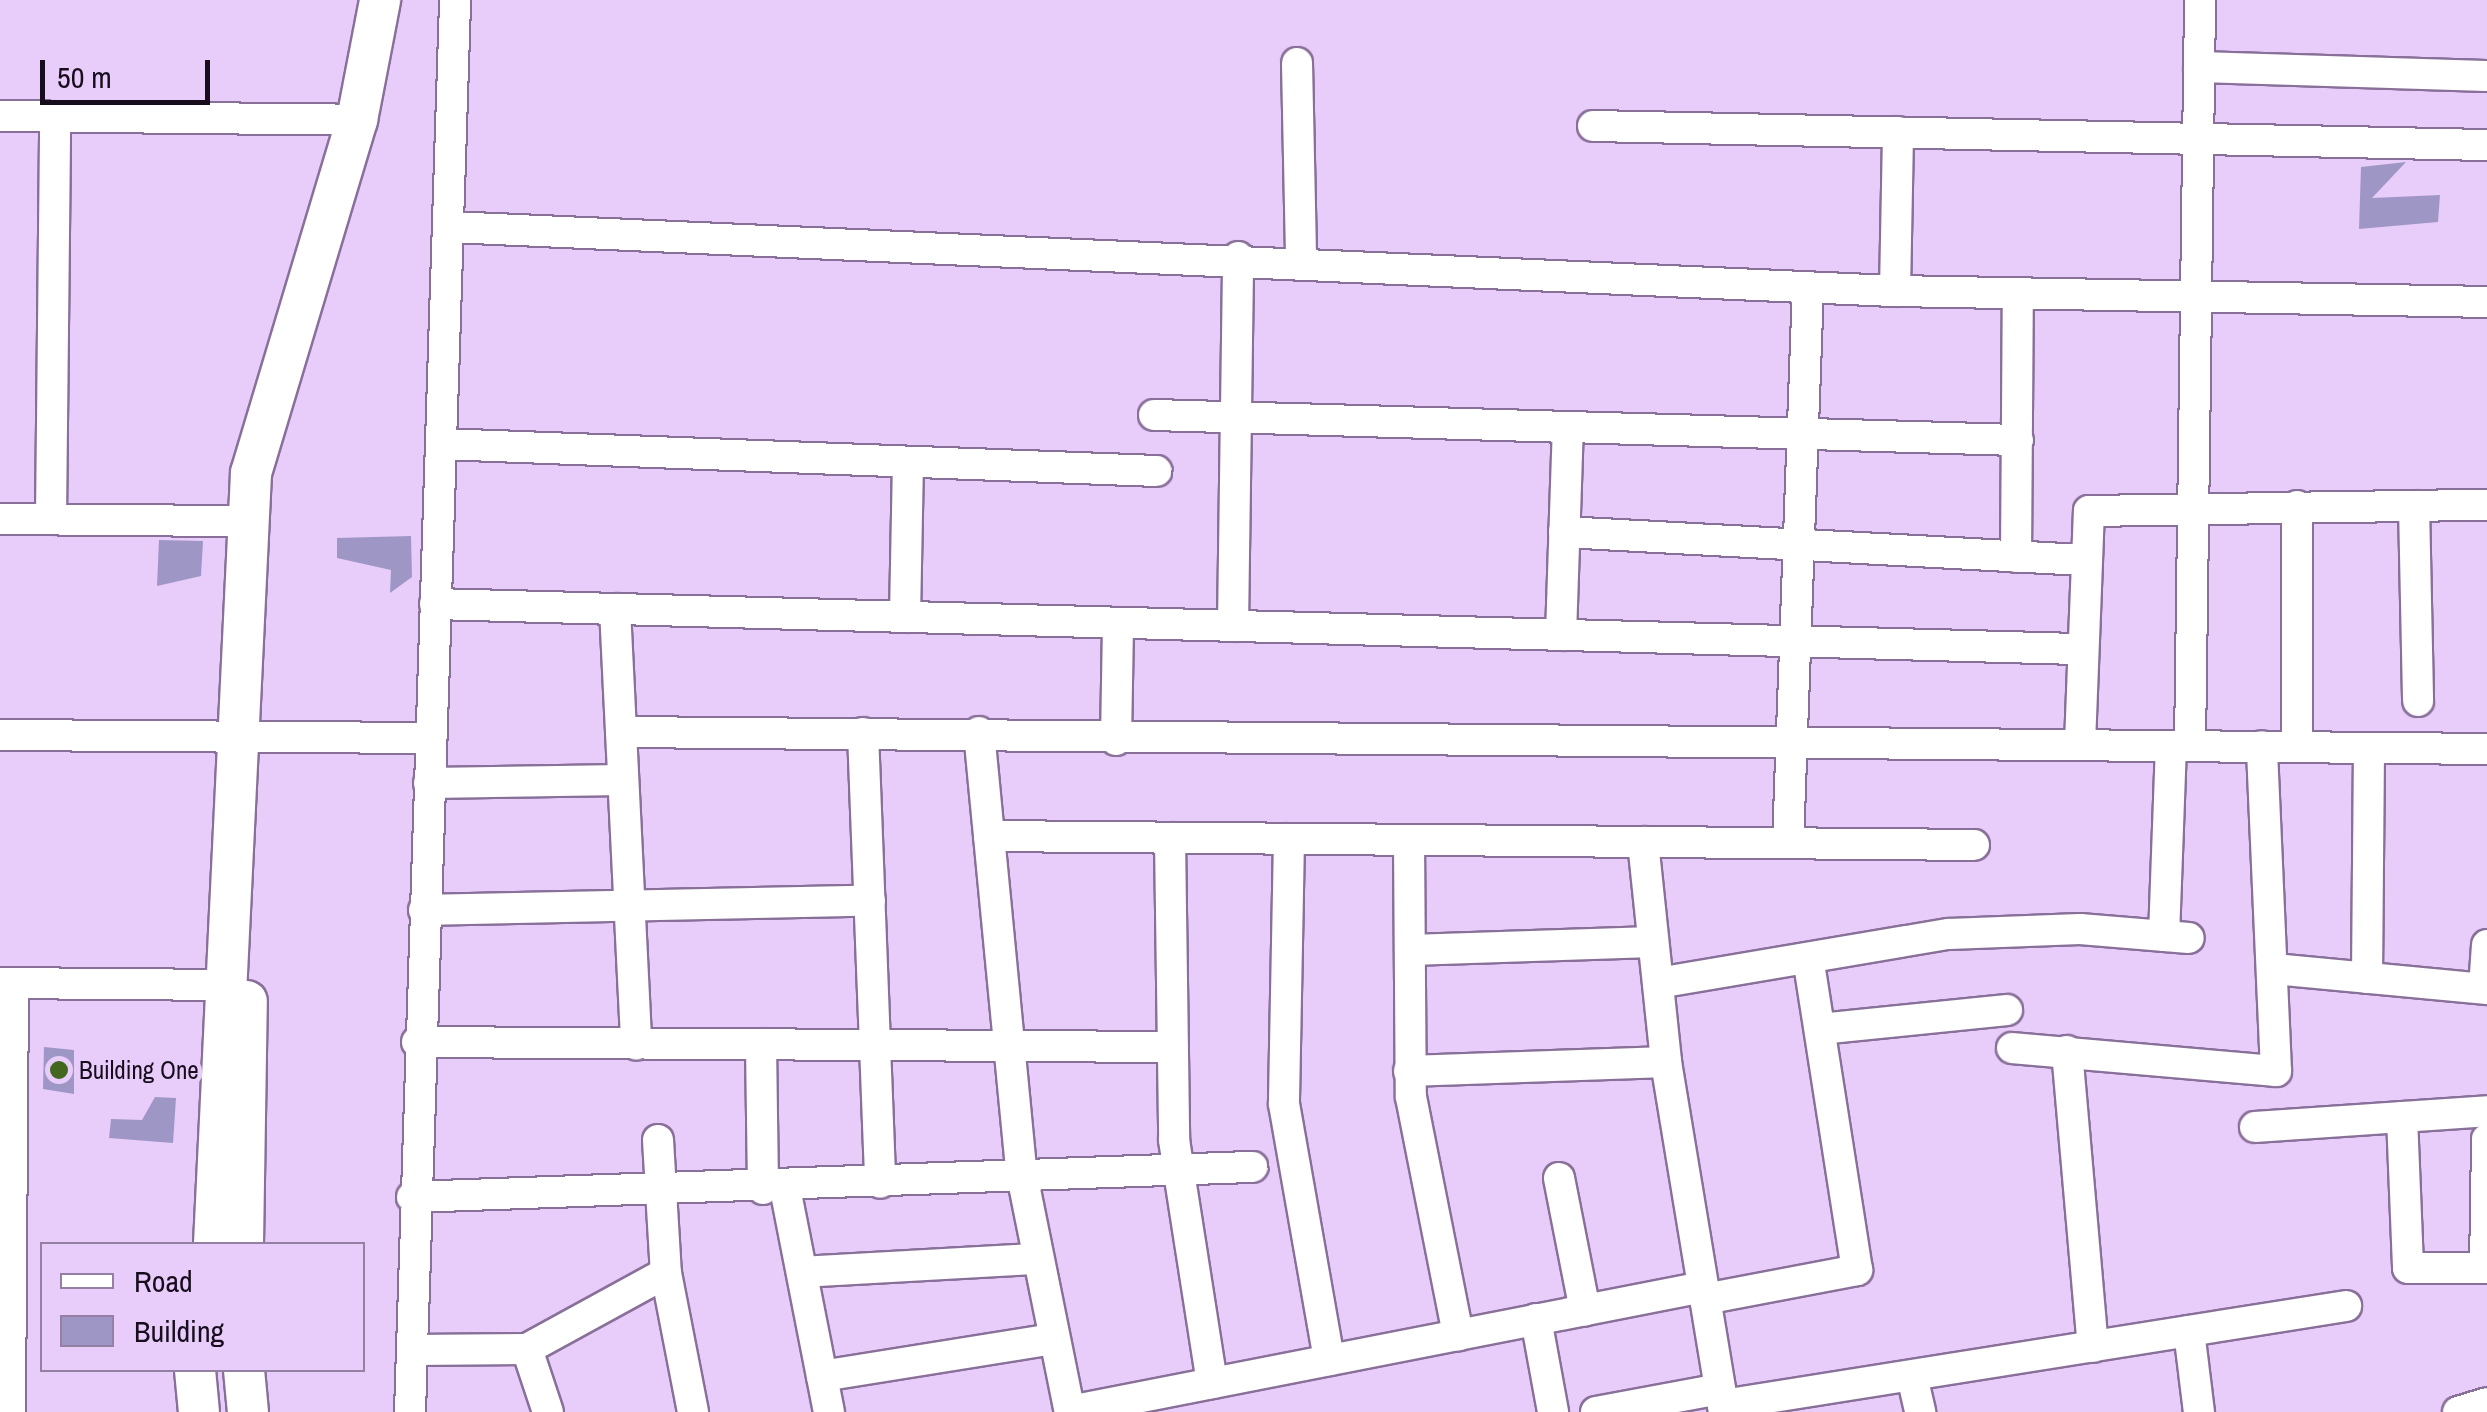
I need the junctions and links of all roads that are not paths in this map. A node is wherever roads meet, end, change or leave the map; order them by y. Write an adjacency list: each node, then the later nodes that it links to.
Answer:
1 (380, 0): 9 (main road)
2 (455, 0): 14 (street)
3 (2200, 0): 5 (street)
4 (1297, 62): 16 (street)
5 (2199, 67): 6 (street); 12 (street)
6 (2487, 76)
7 (0, 116): 8 (street)
8 (55, 117): 9 (street); 35 (street)
9 (356, 120): 36 (main road)
10 (1593, 126): 11 (street)
11 (1898, 132): 12 (street); 18 (street)
12 (2198, 139): 13 (street); 20 (street)
13 (2487, 145)
14 (450, 227): 15 (street); 27 (street)
15 (1238, 258): 16 (street); 23 (street)
16 (1301, 261): 17 (street)
17 (1808, 288): 18 (street); 25 (street)
18 (1895, 291): 19 (street)
19 (2018, 296): 20 (street); 26 (street)
20 (2196, 299): 21 (street); 33 (street)
21 (2487, 302)
22 (1154, 415): 23 (street)
23 (1236, 417): 24 (street); 45 (street)
24 (1568, 427): 25 (street); 37 (street)
25 (1804, 434): 26 (street); 38 (street)
26 (2018, 440): 39 (street)
27 (441, 444): 28 (street); 41 (street)
28 (908, 465): 29 (street); 43 (street)
29 (1156, 471)
30 (2487, 505): 32 (street)
31 (2297, 506): 32 (street); 33 (street); 61 (street)
32 (2414, 506): 49 (street)
33 (2193, 507): 40 (street); 59 (street)
34 (0, 519): 35 (street)
35 (51, 520): 36 (street)
36 (246, 521): 54 (main road)
37 (1564, 532): 38 (street); 46 (street)
38 (1800, 545): 39 (street); 47 (street)
39 (2016, 556): 40 (street)
40 (2082, 560): 48 (street)
41 (435, 604): 42 (street); 55 (street)
42 (615, 609): 43 (street); 50 (street)
43 (905, 617): 44 (street)
44 (1118, 623): 45 (street); 56 (street)
45 (1232, 626): 46 (street)
46 (1560, 635): 47 (street)
47 (1796, 641): 48 (street); 57 (street)
48 (2082, 649): 58 (street)
49 (2418, 701)
50 (621, 732): 51 (street); 64 (street)
51 (864, 732): 52 (street); 73 (street)
52 (979, 732): 56 (street); 66 (street)
53 (0, 735): 54 (street)
54 (236, 737): 55 (street); 76 (main road)
55 (430, 738): 65 (street)
56 (1116, 740): 57 (street)
57 (1792, 741): 58 (street); 71 (street)
58 (2080, 744): 59 (street)
59 (2180, 746): 60 (street); 80 (street)
60 (2262, 746): 61 (street); 81 (street)
61 (2297, 747): 62 (street)
62 (2369, 748): 63 (street); 82 (street)
63 (2487, 749)
64 (623, 780): 65 (street); 74 (street)
65 (429, 783): 75 (street)
66 (989, 836): 67 (street); 93 (street)
67 (1170, 838): 68 (street); 94 (street)
68 (1288, 839): 69 (street); 129 (street)
69 (1409, 840): 70 (street); 79 (street)
70 (1644, 842): 71 (street); 77 (street)
71 (1788, 844): 72 (street)
72 (1974, 846)
73 (870, 901): 74 (street); 92 (street)
74 (630, 906): 75 (street); 90 (street)
75 (424, 910): 89 (street)
76 (230, 914): 85 (main road); 113 (main road); 114 (main road)
77 (1653, 942): 79 (street); 84 (street)
78 (2487, 946): 86 (street)
79 (1410, 950): 98 (street)
80 (1809, 963): 84 (street); 88 (street)
81 (2274, 970): 82 (street); 96 (street)
82 (2367, 978): 86 (street)
83 (6, 983): 85 (street); 138 (street)
84 (1658, 983): 97 (street)
85 (210, 985): 112 (main road)
86 (2486, 988)
87 (2007, 1010): 88 (street)
88 (1820, 1029): 119 (street)
89 (417, 1042): 90 (street); 111 (street)
90 (636, 1044): 91 (street)
91 (761, 1044): 92 (street); 109 (street)
92 (875, 1045): 93 (street); 108 (street)
93 (1010, 1046): 94 (street); 105 (street)
94 (1168, 1046): 106 (street)
95 (2012, 1048): 96 (street)
96 (2067, 1050): 126 (street)
97 (1666, 1062): 98 (street); 119 (street)
98 (1409, 1071): 124 (street)
99 (2487, 1111): 100 (street)
100 (2402, 1117): 101 (street); 116 (street)
101 (2256, 1127)
102 (2487, 1139): 116 (street)
103 (658, 1140): 110 (street)
104 (1252, 1167): 106 (street)
105 (1022, 1175): 106 (street); 108 (street); 115 (street)
106 (1178, 1175): 135 (street)
107 (1559, 1178): 121 (street)
108 (880, 1182): 109 (street)
109 (774, 1188): 110 (street); 118 (street)
110 (661, 1194): 111 (street); 117 (street)
111 (412, 1197): 128 (street)
112 (193, 1242)
113 (214, 1242)
114 (244, 1242)
115 (1037, 1258): 118 (street); 125 (street)
116 (2486, 1268)
117 (666, 1272): 127 (street); 144 (street)
118 (802, 1272): 133 (street)
119 (1704, 1293): 121 (street); 136 (street)
120 (2346, 1306): 123 (street)
121 (1585, 1310): 122 (street)
122 (1536, 1320): 124 (street); 147 (street)
123 (2189, 1331): 126 (street); 150 (street)
124 (1458, 1335): 129 (street)
125 (1054, 1339): 133 (street); 146 (street)
126 (2093, 1347): 134 (street)
127 (527, 1349): 128 (street); 143 (street)
128 (412, 1350): 142 (street)
129 (1329, 1360): 135 (street)
130 (195, 1372): 139 (main road)
131 (219, 1372): 140 (main road)
132 (244, 1372): 141 (main road)
133 (822, 1376): 145 (street)
134 (1912, 1376): 136 (street); 149 (street)
135 (1212, 1383): 146 (street)
136 (1722, 1402): 148 (street)
137 (2487, 1403): 151 (street)
138 (10, 1412)
139 (200, 1412)
140 (224, 1412)
141 (248, 1412)
142 (410, 1412)
143 (548, 1412)
144 (693, 1412)
145 (830, 1412)
146 (1070, 1412)
147 (1552, 1412)
148 (1596, 1412)
149 (1920, 1412)
150 (2199, 1412)
151 (2458, 1412)

